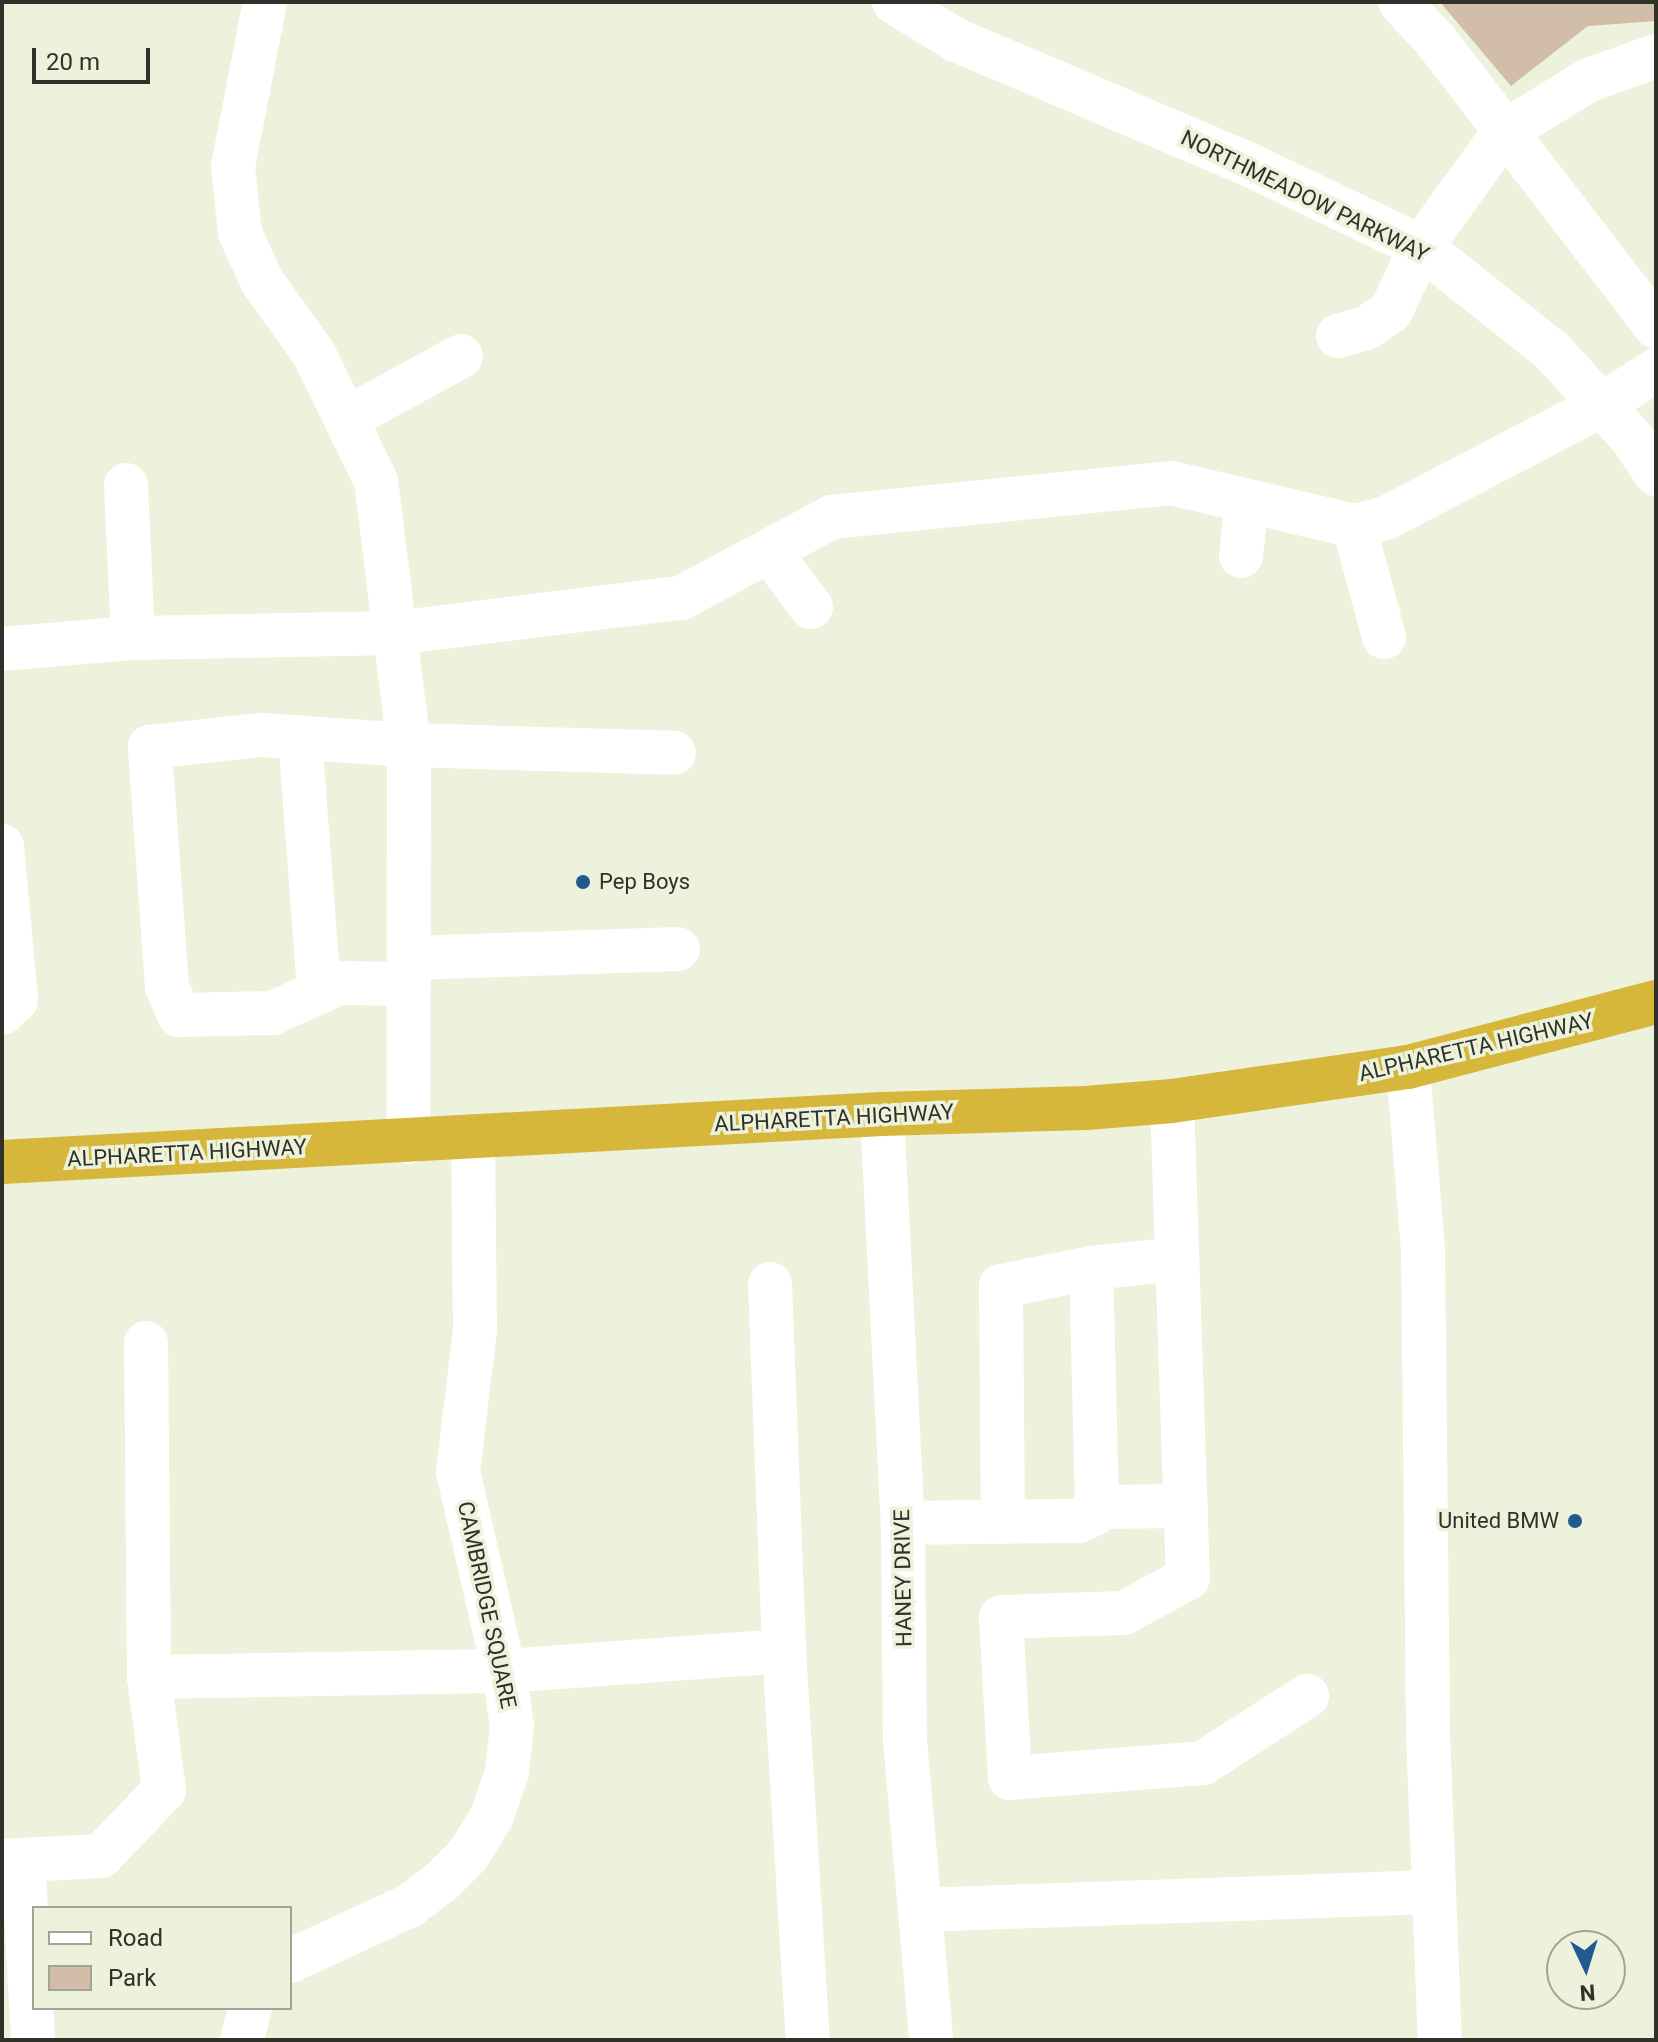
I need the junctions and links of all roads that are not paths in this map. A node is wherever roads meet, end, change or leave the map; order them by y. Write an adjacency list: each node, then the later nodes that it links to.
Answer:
1 (265, 2): 12 (street)
2 (894, 2): 6 (street, NORTHMEADOW PARKWAY)
3 (1400, 2): 5 (street)
4 (1656, 56): 5 (street)
5 (1504, 132): 6 (street); 7 (street)
6 (1421, 247): 8 (street); 11 (street, NORTHMEADOW PARKWAY)
7 (1656, 327)
8 (1338, 336)
9 (461, 356): 12 (street)
10 (1656, 370): 11 (street)
11 (1602, 405): 13 (street, NORTHMEADOW PARKWAY); 16 (street)
12 (346, 419): 20 (street)
13 (1656, 474)
14 (126, 485): 22 (street)
15 (1247, 501): 16 (street); 17 (street); 18 (street)
16 (1354, 526): 21 (street)
17 (769, 551): 19 (street); 20 (street)
18 (1241, 556)
19 (811, 607)
20 (394, 633): 22 (street); 25 (street)
21 (1384, 637)
22 (133, 638): 23 (street)
23 (2, 649)
24 (300, 737): 25 (street); 30 (street); 30 (street)
25 (409, 745): 26 (street); 29 (street)
26 (674, 753)
27 (2, 846): 32 (street)
28 (678, 949): 29 (street)
29 (409, 971): 30 (street); 37 (street)
30 (319, 992)
31 (1656, 1002): 33 (highway, ALPHARETTA HIGHWAY)
32 (2, 1013)
33 (1408, 1067): 34 (highway, ALPHARETTA HIGHWAY); 52 (street)
34 (1172, 1101): 35 (highway, ALPHARETTA HIGHWAY); 39 (street)
35 (882, 1114): 36 (highway, ALPHARETTA HIGHWAY); 46 (street, HANEY DRIVE)
36 (473, 1138): 37 (highway, ALPHARETTA HIGHWAY); 48 (street, CAMBRIDGE SQUARE)
37 (408, 1142): 38 (highway, ALPHARETTA HIGHWAY)
38 (2, 1162)
39 (1177, 1259): 40 (street); 43 (street)
40 (1091, 1268): 44 (street); 45 (street)
41 (770, 1284): 47 (street)
42 (146, 1343): 49 (street)
43 (1186, 1506): 44 (street); 50 (street)
44 (1097, 1507): 45 (street)
45 (1003, 1522): 46 (street)
46 (903, 1523): 53 (street, HANEY DRIVE)
47 (784, 1651): 48 (street); 58 (street)
48 (504, 1671): 49 (street); 54 (street, CAMBRIDGE SQUARE)
49 (149, 1677): 51 (street)
50 (1307, 1696)
51 (12, 1861): 56 (street)
52 (1432, 1892): 53 (street); 60 (street)
53 (920, 1910): 59 (street, HANEY DRIVE)
54 (292, 1960)
55 (250, 2010): 57 (street)
56 (33, 2040)
57 (242, 2040)
58 (808, 2040)
59 (931, 2040)
60 (1440, 2040)

